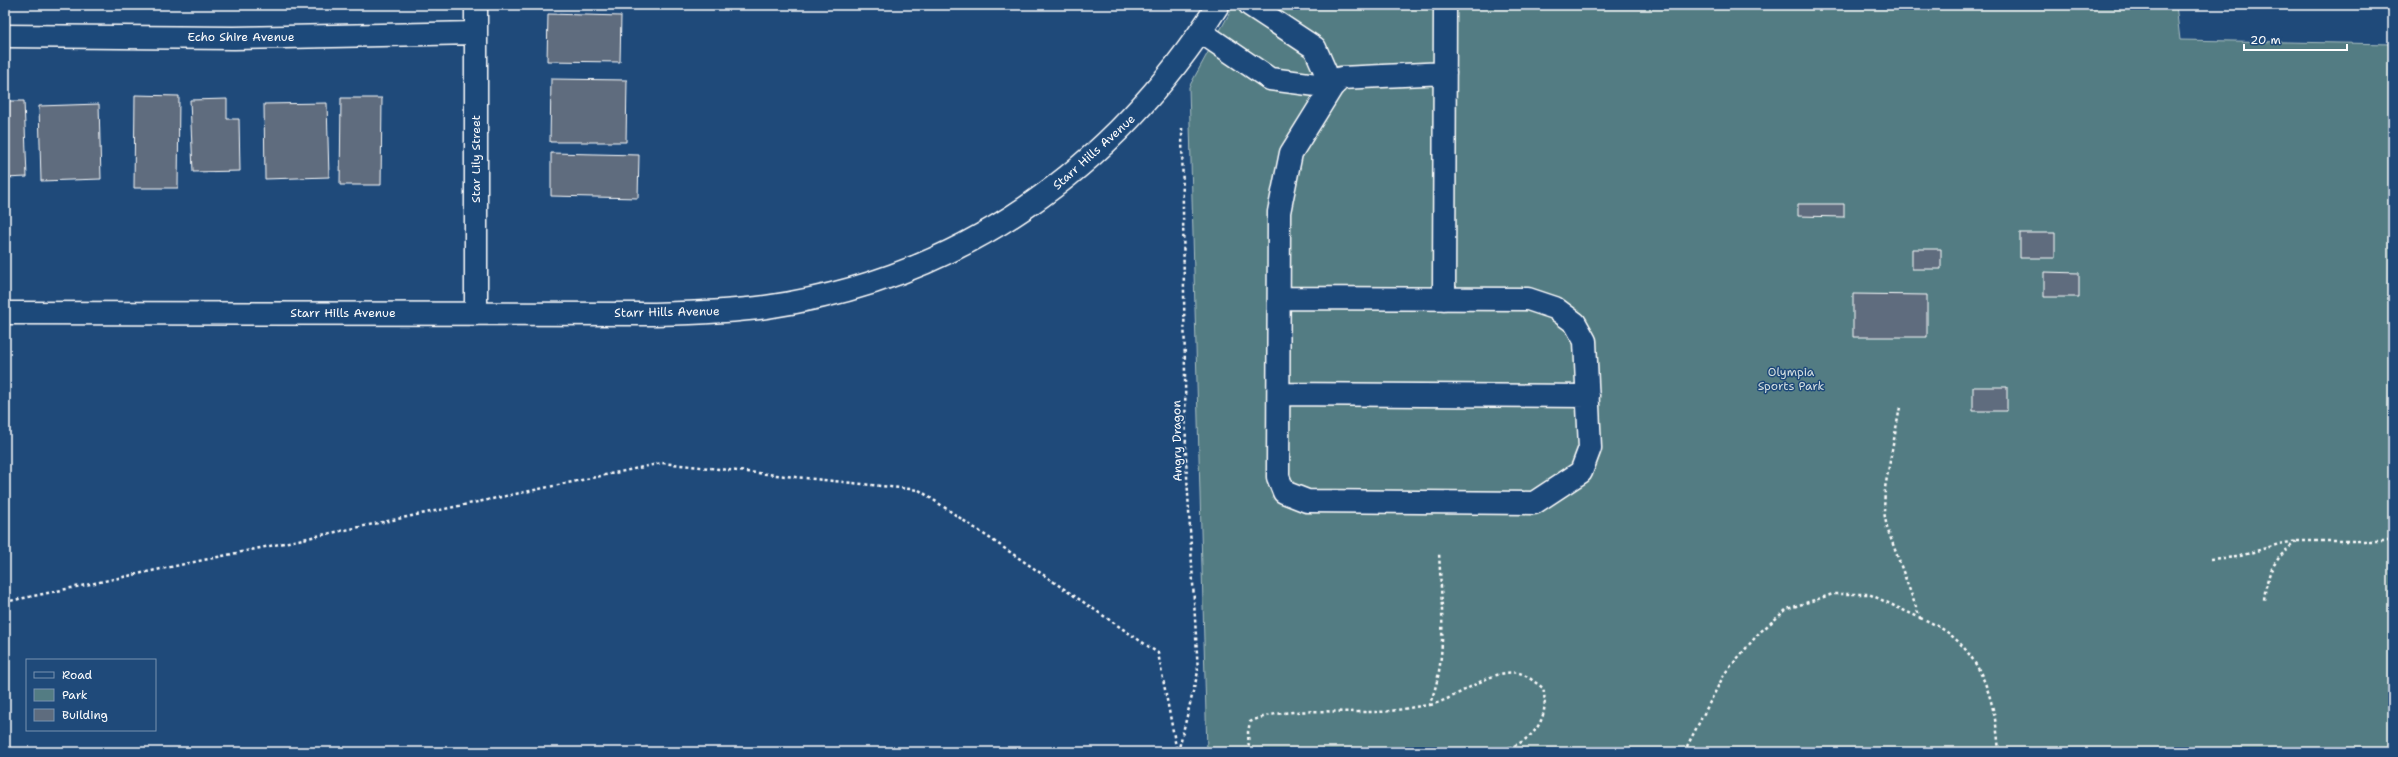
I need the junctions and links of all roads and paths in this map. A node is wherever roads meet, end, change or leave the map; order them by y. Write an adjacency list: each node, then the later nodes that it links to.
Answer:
1 (476, 5): 6 (street, Star Lily Street)
2 (1218, 5): 5 (street, Starr Hills Avenue)
3 (1250, 5): 9 (street)
4 (1445, 5): 8 (street)
5 (1201, 32): 9 (street); 14 (street, Starr Hills Avenue)
6 (476, 33): 7 (street, Echo Shire Avenue); 14 (street, Star Lily Street)
7 (5, 36)
8 (1445, 73): 9 (street); 12 (street)
9 (1332, 88): 11 (street)
10 (1182, 128): 26 (path, Angry Dragon)
11 (1278, 298): 12 (street); 15 (street)
12 (1444, 299): 16 (street)
13 (5, 313): 14 (street, Starr Hills Avenue)
14 (476, 314)
15 (1278, 394): 16 (street); 16 (street)
16 (1588, 396)
17 (1900, 408): 24 (path)
18 (2297, 541): 19 (path); 21 (path); 22 (path)
19 (2393, 541)
20 (1439, 552): 25 (path)
21 (2210, 559)
22 (2264, 600)
23 (5, 602): 26 (path)
24 (1920, 618): 29 (path); 30 (path)
25 (1429, 705): 27 (path); 28 (path)
26 (1178, 752)
27 (1249, 752)
28 (1496, 752)
29 (1684, 752)
30 (1999, 752)

